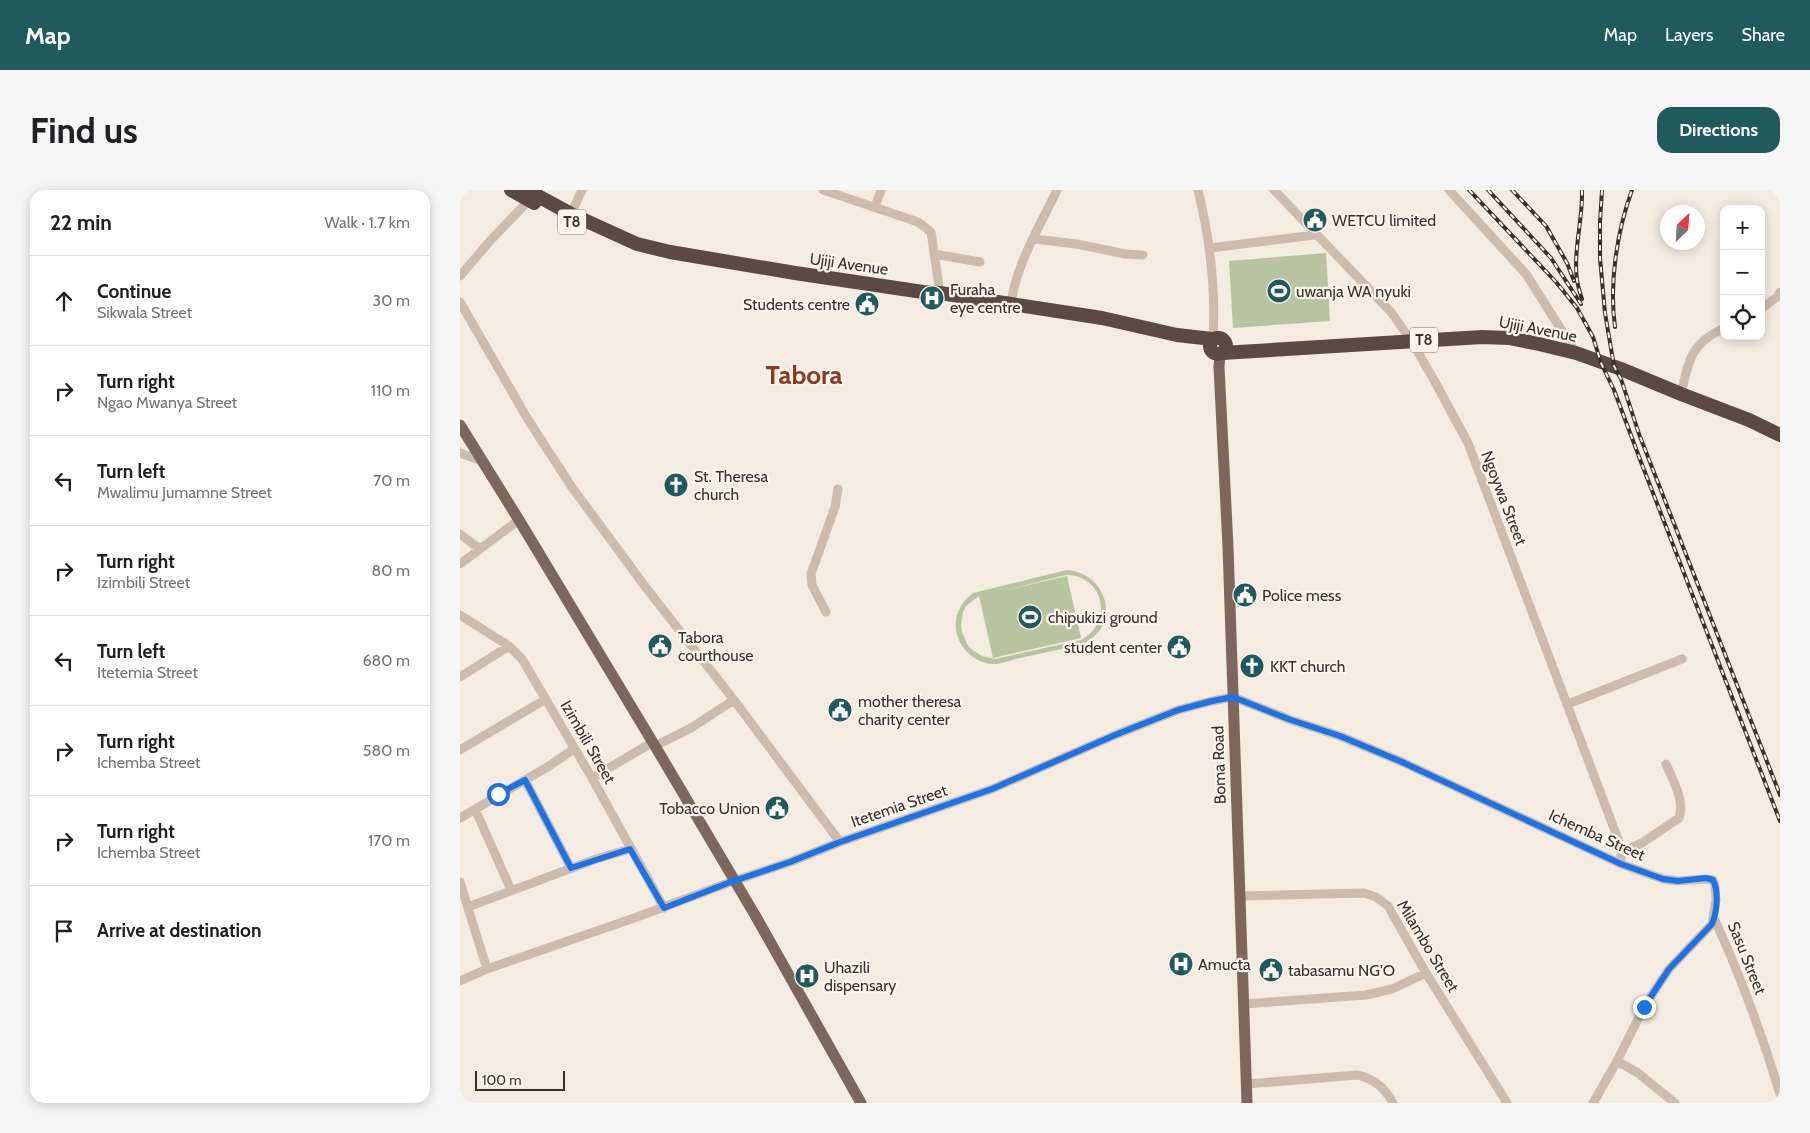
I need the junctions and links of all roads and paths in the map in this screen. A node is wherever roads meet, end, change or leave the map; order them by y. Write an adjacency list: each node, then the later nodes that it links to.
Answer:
1 (511, 190): 9 (highway, T8)
2 (582, 190): 11 (street)
3 (823, 190): 10 (street)
4 (881, 190): 10 (street)
5 (1057, 190): 13 (street)
6 (1198, 190): 14 (street)
7 (1274, 190): 12 (street, Ngoywa Street)
8 (1448, 190): 27 (street)
9 (530, 195): 11 (highway, Ujiji Avenue / T8); 18 (street)
10 (875, 207): 15 (street)
11 (569, 217): 20 (highway, Ujiji Avenue / T8)
12 (1315, 235): 14 (street); 25 (street, Ngoywa Street)
13 (1034, 239): 16 (street); 21 (street)
14 (1210, 248): 26 (street)
15 (934, 254): 17 (street); 20 (street)
16 (1143, 255)
17 (980, 262)
18 (460, 276)
19 (1780, 292): 23 (street)
20 (940, 293): 21 (highway, Ujiji Avenue / T8)
21 (1011, 305): 26 (highway, Ujiji Avenue / T8)
22 (461, 306): 45 (street)
23 (1765, 306)
24 (1720, 330): 28 (street)
25 (1412, 342): 26 (highway, Ujiji Avenue / T8); 27 (highway, Ujiji Avenue / T8); 46 (street, Ngoywa Street)
26 (1217, 348): 43 (main road, Boma Road)
27 (1576, 353): 28 (highway, Ujiji Avenue / T8)
28 (1681, 394): 30 (highway, Ujiji Avenue / T8)
29 (460, 425): 32 (main road)
30 (1780, 435)
31 (460, 453): 32 (street)
32 (482, 461): 34 (main road)
33 (838, 489): 38 (street)
34 (519, 520): 36 (street); 47 (main road)
35 (460, 534): 36 (street)
36 (480, 548): 37 (street)
37 (460, 564)
38 (826, 612)
39 (460, 615): 40 (street, Izimbili Street)
40 (509, 646): 42 (street); 44 (street, Izimbili Street)
41 (1682, 659): 46 (street)
42 (460, 677)
43 (1233, 697): 55 (street, Itetemia Street); 58 (street, Ichemba Street); 63 (main road, Boma Road)
44 (546, 699): 48 (street, Izimbili Street); 49 (street)
45 (734, 700): 47 (street); 55 (street)
46 (1568, 704): 57 (street, Ngoywa Street)
47 (654, 744): 51 (street); 60 (main road)
48 (574, 749): 51 (street, Izimbili Street); 52 (street)
49 (460, 750)
50 (1666, 764): 57 (street)
51 (592, 778): 56 (street, Izimbili Street)
52 (525, 780): 53 (street); 59 (street)
53 (475, 809): 54 (street); 62 (street)
54 (460, 818)
55 (840, 842): 60 (street, Itetemia Street)
56 (630, 849): 59 (street); 65 (street, Izimbili Street)
57 (1621, 852): 58 (street, Ngoywa Street)
58 (1621, 864): 66 (street, Ichemba Street)
59 (571, 868): 62 (street)
60 (735, 881): 65 (street, Itetemia Street); 74 (main road)
61 (460, 882): 64 (street)
62 (511, 890): 64 (street)
63 (1241, 896): 68 (street, Milambo Street); 70 (main road, Boma Road)
64 (468, 907): 67 (street)
65 (664, 908): 67 (street, Itetemia Street)
66 (1714, 918): 71 (street); 73 (street, Sasu Street)
67 (488, 968): 69 (street, Itetemia Street)
68 (1426, 973): 70 (street); 77 (street, Milambo Street)
69 (460, 979)
70 (1244, 1004): 72 (main road, Boma Road)
71 (1617, 1061): 78 (street); 79 (street)
72 (1247, 1084): 75 (main road, Boma Road); 76 (street)
73 (1780, 1094)
74 (861, 1103)
75 (1247, 1103)
76 (1393, 1103)
77 (1508, 1103)
78 (1593, 1103)
79 (1675, 1103)

